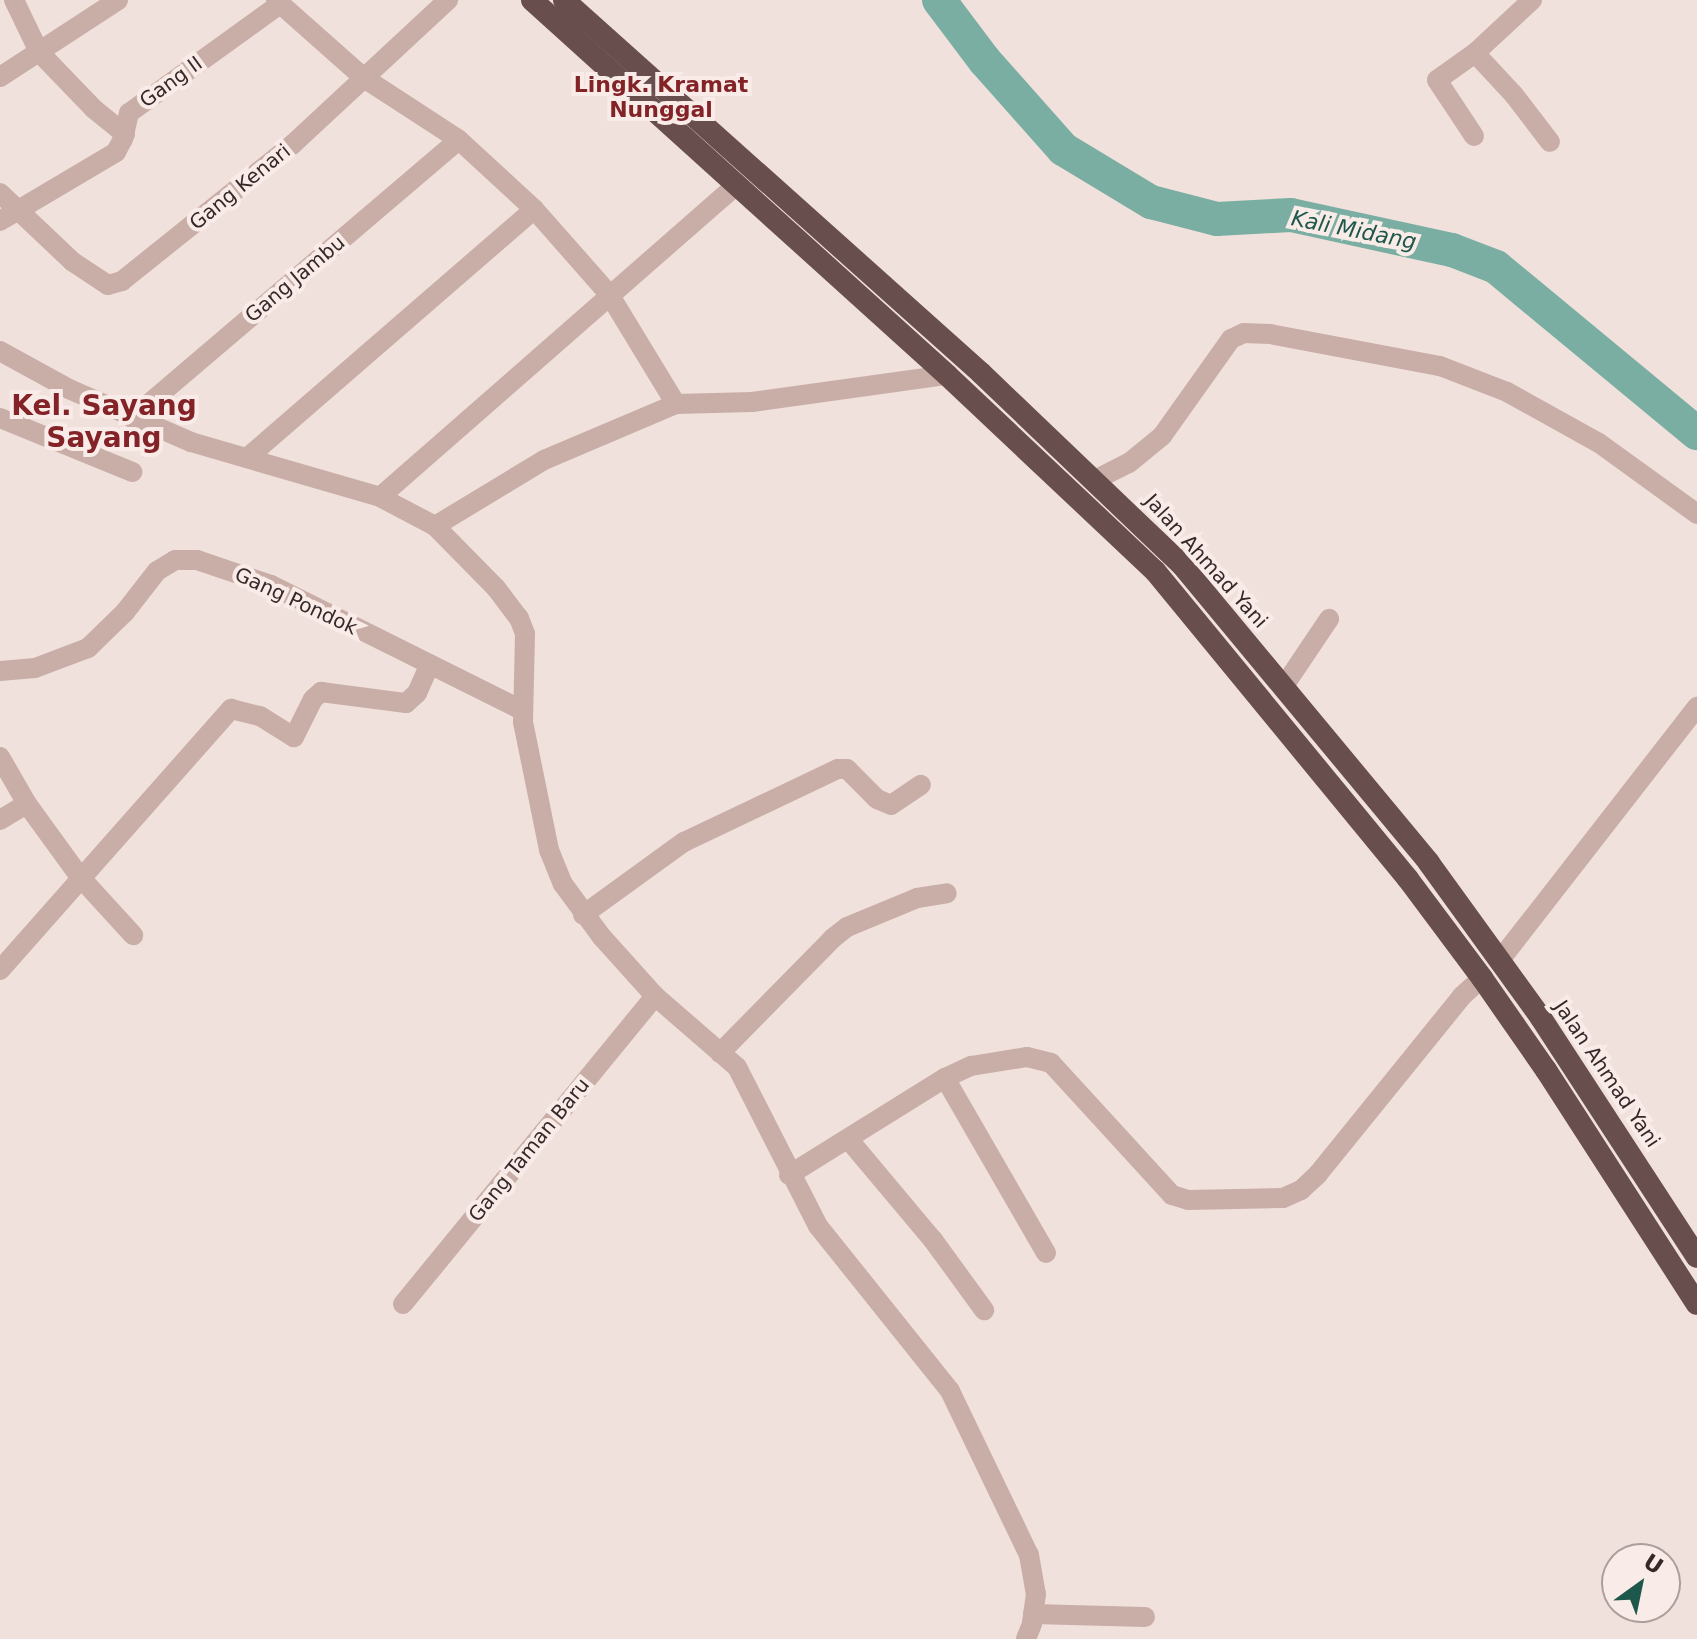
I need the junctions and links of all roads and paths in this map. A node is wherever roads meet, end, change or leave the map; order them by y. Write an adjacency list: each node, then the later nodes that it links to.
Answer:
1 (14, 0): 8 (street)
2 (118, 0): 8 (street)
3 (448, 0): 11 (street, Gang Kenari)
4 (532, 0): 16 (highway)
5 (564, 0): 23 (highway, Jalan Ahmad Yani)
6 (278, 2): 11 (street); 12 (street, Gang II)
7 (1525, 2): 9 (street)
8 (39, 52): 10 (street); 12 (street)
9 (1475, 53): 13 (street); 15 (street)
10 (0, 77)
11 (364, 78): 14 (street); 19 (street, Gang Kenari)
12 (125, 134): 19 (street, Gang II)
13 (1474, 136)
14 (459, 140): 18 (street); 26 (street, Gang Jambu)
15 (1550, 142)
16 (737, 184): 20 (street); 22 (highway)
17 (0, 193): 19 (street)
18 (534, 209): 20 (street); 28 (street)
19 (8, 216)
20 (609, 294): 24 (street); 31 (street)
21 (0, 351): 26 (street)
22 (947, 375): 24 (street); 27 (highway)
23 (1008, 398): 27 (highway); 30 (highway, Jalan Ahmad Yani)
24 (676, 404): 33 (street)
25 (0, 418): 29 (street)
26 (132, 418): 28 (street)
27 (991, 418): 46 (highway)
28 (247, 458): 31 (street)
29 (132, 472)
30 (1095, 480): 32 (street); 37 (highway, Jalan Ahmad Yani)
31 (380, 497): 33 (street)
32 (1697, 514)
33 (435, 526): 39 (street)
34 (1329, 619): 37 (street)
35 (429, 666): 36 (street, Gang Pondok); 39 (street, Gang Pondok); 45 (street)
36 (0, 671)
37 (1284, 686): 44 (highway, Jalan Ahmad Yani)
38 (1697, 707): 50 (street)
39 (522, 710): 48 (street)
40 (0, 757): 42 (street)
41 (921, 785): 48 (street)
42 (27, 804): 43 (street); 45 (street)
43 (0, 820)
44 (1429, 863): 46 (highway); 50 (highway, Jalan Ahmad Yani)
45 (80, 877): 49 (street); 51 (street)
46 (1408, 879): 52 (highway)
47 (947, 893): 54 (street)
48 (583, 915): 53 (street)
49 (133, 935)
50 (1500, 960): 59 (highway, Jalan Ahmad Yani)
51 (0, 970)
52 (1482, 978): 55 (street); 61 (highway)
53 (655, 996): 54 (street); 60 (street, Gang Taman Baru)
54 (720, 1053): 57 (street)
55 (945, 1078): 56 (street); 58 (street)
56 (849, 1140): 57 (street); 62 (street)
57 (789, 1175): 63 (street)
58 (1046, 1253)
59 (1697, 1257)
60 (403, 1304)
61 (1697, 1304)
62 (984, 1310)
63 (1033, 1614): 64 (street); 65 (street)
64 (1145, 1617)
65 (1026, 1639)

